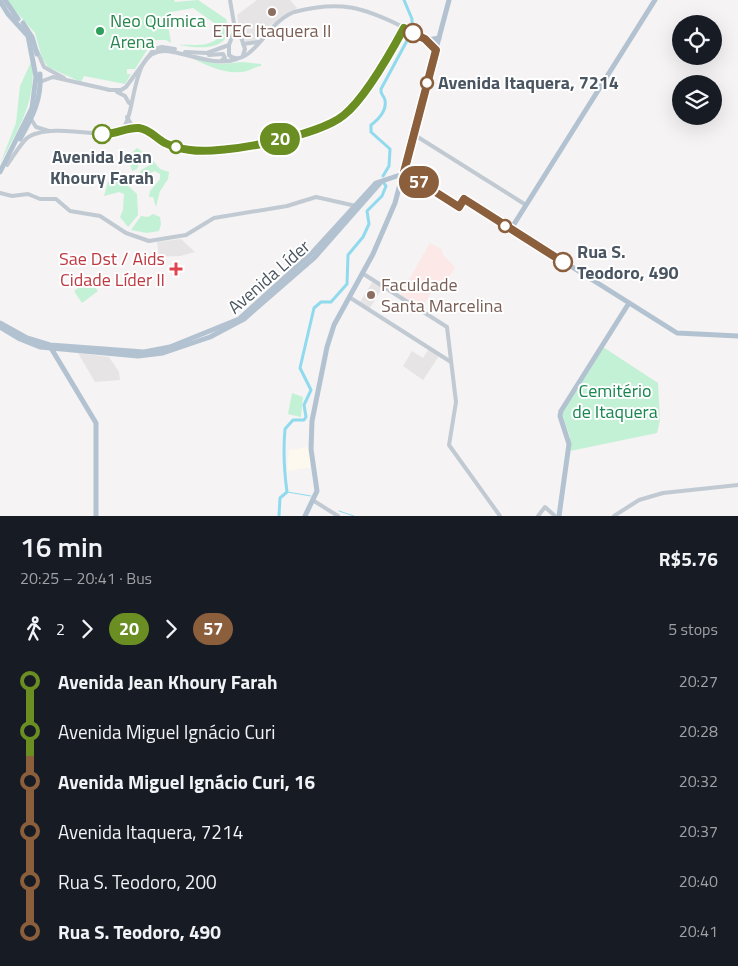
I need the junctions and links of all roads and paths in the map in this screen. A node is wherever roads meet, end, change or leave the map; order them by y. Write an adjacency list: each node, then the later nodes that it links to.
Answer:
1 (3, 0): 6 (main road)
2 (231, 0): 11 (street); 12 (street)
3 (449, 0): 8 (main road)
4 (655, 0): 34 (main road)
5 (353, 2): 7 (street); 10 (street)
6 (15, 19): 15 (main road); 19 (main road)
7 (404, 28): 9 (street); 24 (street)
8 (439, 38): 9 (main road); 13 (main road)
9 (427, 40): 13 (street)
10 (260, 41): 11 (street); 16 (street)
11 (242, 43): 12 (street); 16 (street)
12 (229, 44): 14 (street); 16 (street)
13 (436, 48): 27 (main road)
14 (200, 54): 17 (street); 20 (street)
15 (38, 58): 18 (street); 28 (main road, bridge)
16 (240, 58): 17 (street)
17 (213, 61): 22 (street)
18 (70, 81): 19 (street); 20 (street)
19 (38, 86): 21 (main road)
20 (109, 90): 22 (street)
21 (32, 108): 25 (street); 29 (main road)
22 (129, 108): 23 (street)
23 (127, 117): 24 (street); 26 (street)
24 (140, 128): 26 (street)
25 (51, 131): 26 (street); 28 (street)
26 (121, 132)
27 (413, 134): 30 (main road); 34 (street)
28 (7, 165): 31 (main road)
29 (0, 172)
30 (403, 173): 32 (main road); 36 (main road); 37 (main road)
31 (0, 178)
32 (384, 179): 35 (main road, Avenida Líder); 45 (main road, Avenida Líder)
33 (0, 193): 35 (street)
34 (526, 205): 36 (main road)
35 (356, 206): 44 (main road, Avenida Líder)
36 (511, 229): 39 (main road)
37 (362, 273): 38 (main road); 46 (street)
38 (349, 297): 46 (street); 48 (main road)
39 (629, 303): 42 (main road); 55 (main road)
40 (0, 323): 43 (main road, Avenida Líder)
41 (0, 327): 43 (main road, Avenida Líder)
42 (738, 336)
43 (50, 347): 44 (main road, Avenida Líder); 45 (main road, Avenida Líder); 49 (main road)
44 (131, 351): 45 (main road)
45 (112, 354)
46 (451, 362): 52 (street)
47 (738, 485): 56 (street)
48 (314, 501): 50 (main road); 51 (street)
49 (96, 516)
50 (306, 516)
51 (338, 516)
52 (500, 516)
53 (538, 516): 54 (street)
54 (554, 516)
55 (559, 516)
56 (614, 516)

